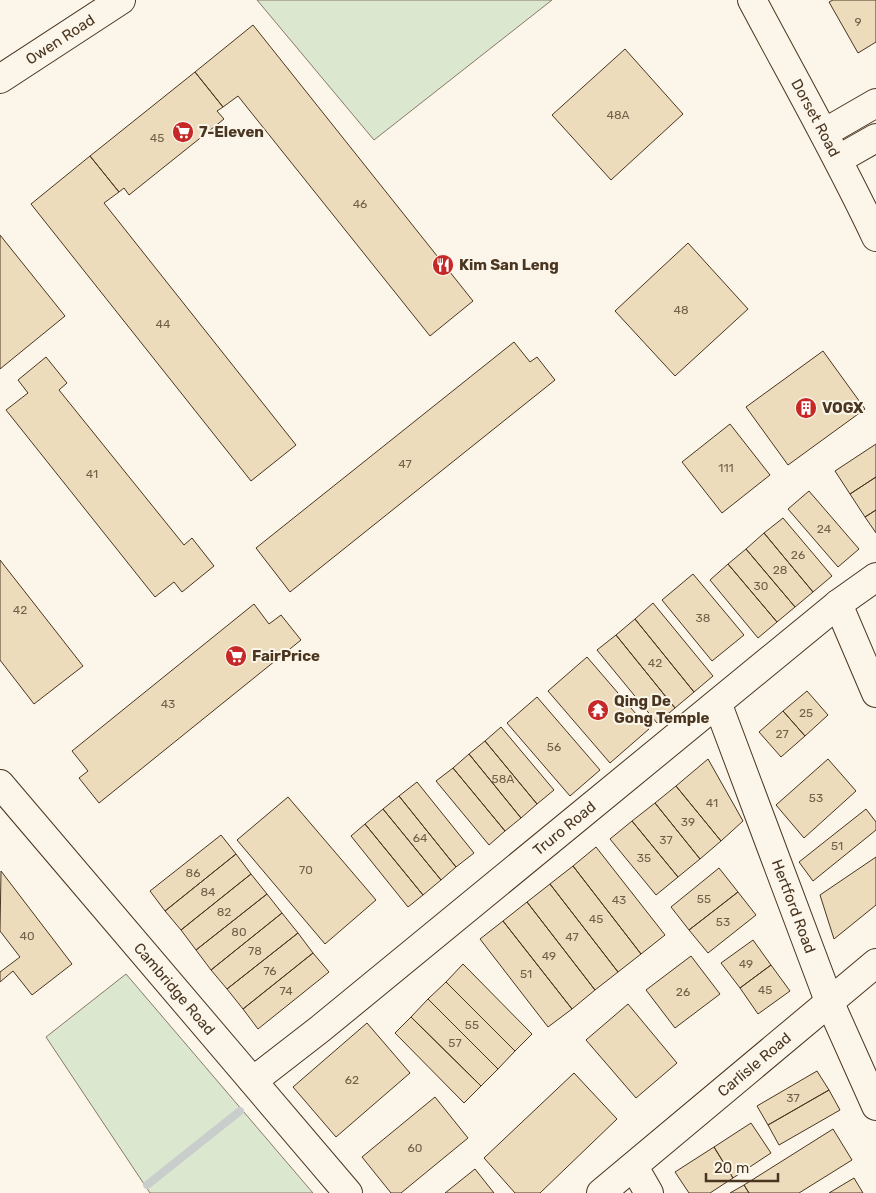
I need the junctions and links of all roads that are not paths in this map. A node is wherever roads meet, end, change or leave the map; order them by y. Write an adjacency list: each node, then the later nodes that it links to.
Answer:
1 (121, 0): 3 (street, Owen Road)
2 (752, 0): 5 (street, Dorset Road)
3 (0, 79)
4 (876, 103): 5 (street)
5 (824, 133): 7 (street, Dorset Road)
6 (876, 138): 7 (street)
7 (839, 159): 8 (street, Dorset Road)
8 (876, 237)
9 (876, 577): 10 (street, Truro Road)
10 (838, 604): 11 (street); 12 (street, Truro Road)
11 (876, 693)
12 (718, 705): 15 (street, Hertford Road); 16 (street, Truro Road)
13 (0, 784): 16 (street, Cambridge Road)
14 (876, 963): 15 (street, Carlisle Road)
15 (829, 1001): 17 (street, Hertford Road); 18 (street, Carlisle Road)
16 (253, 1081): 19 (street, Cambridge Road)
17 (876, 1106)
18 (634, 1167): 20 (street, Carlisle Road); 21 (street)
19 (348, 1193)
20 (601, 1193)
21 (648, 1193)

